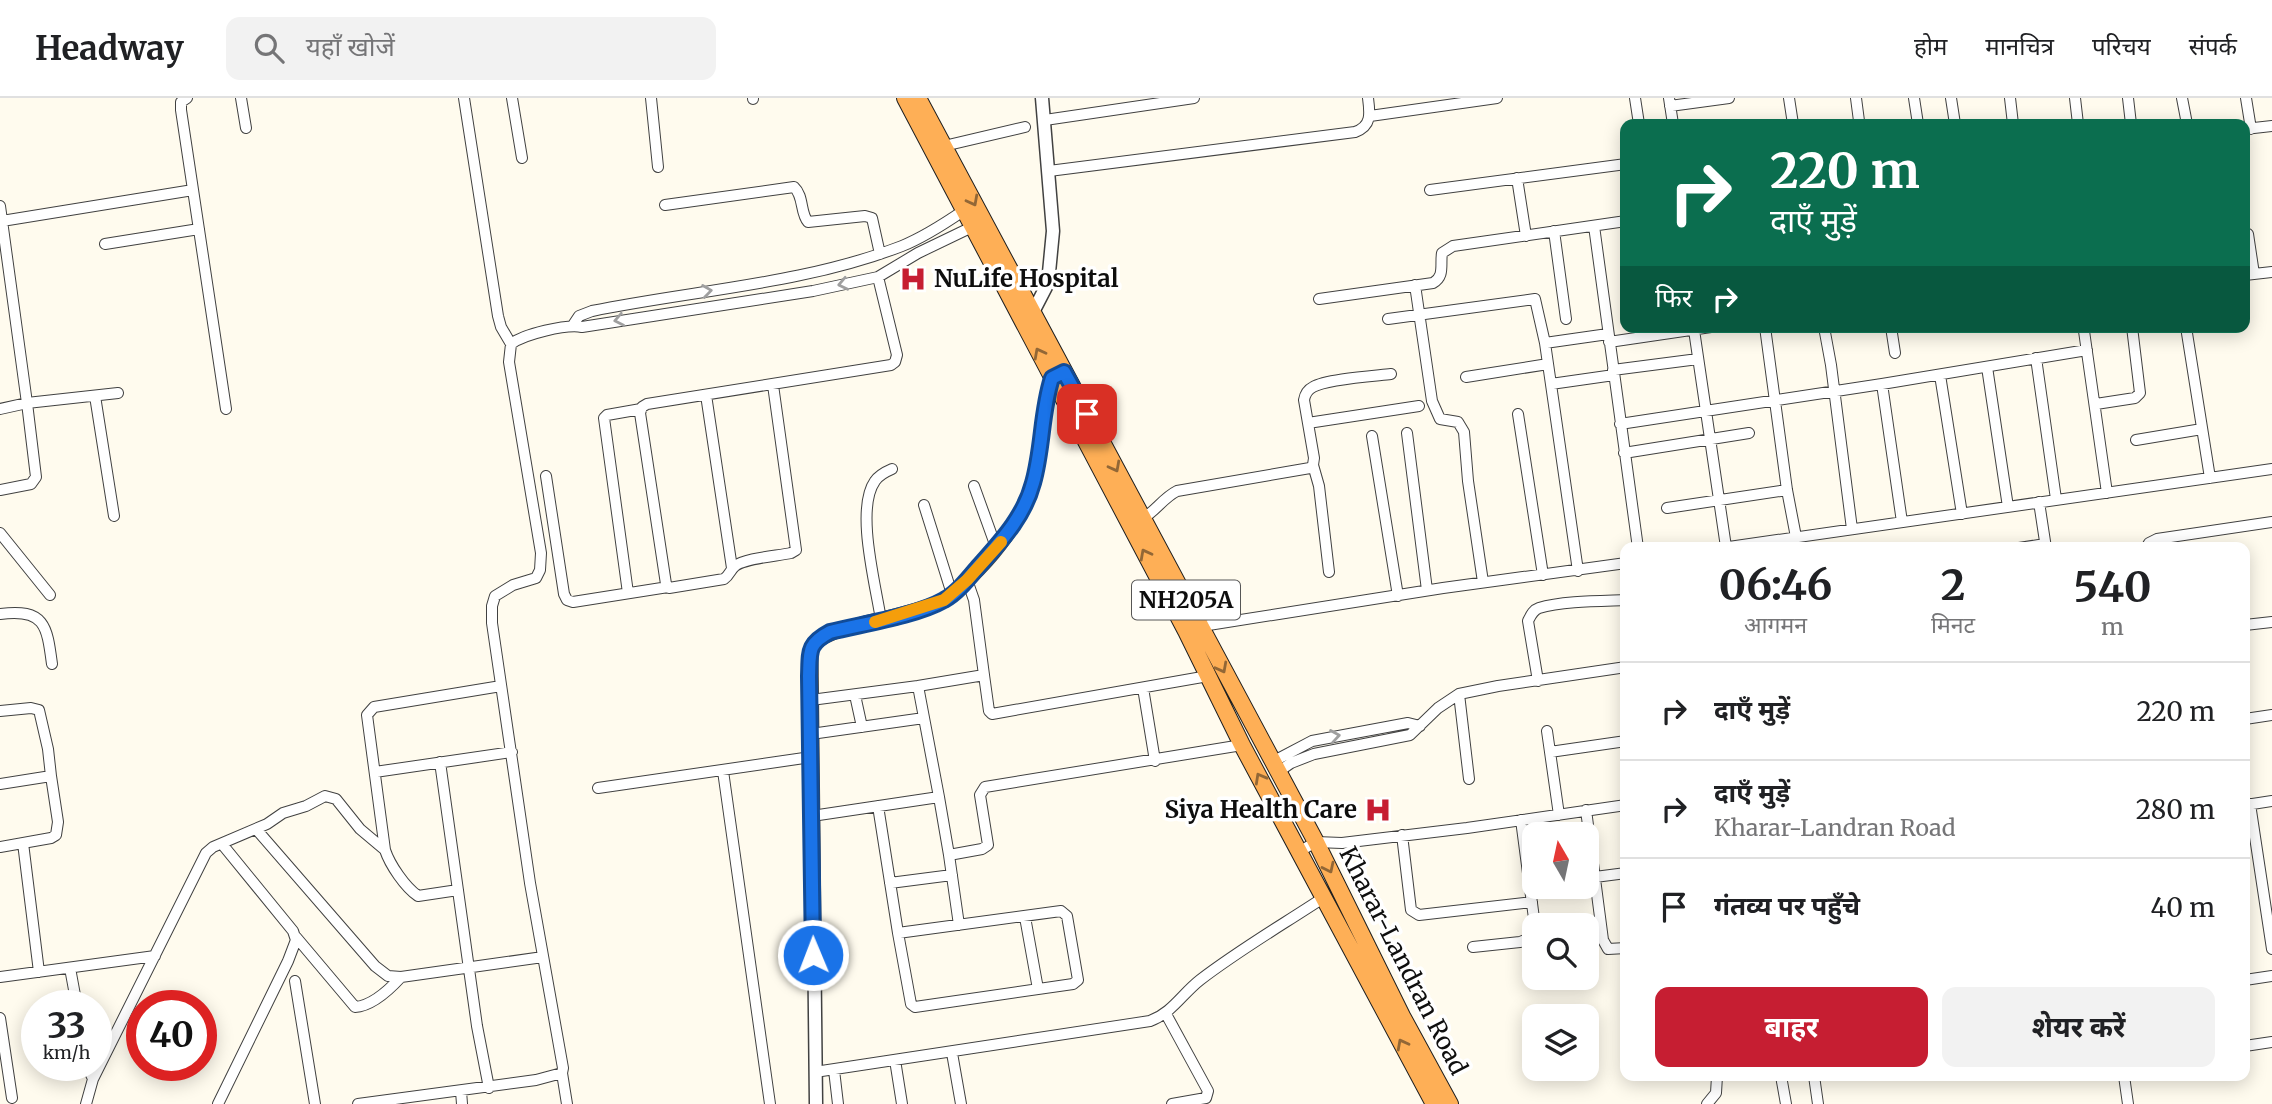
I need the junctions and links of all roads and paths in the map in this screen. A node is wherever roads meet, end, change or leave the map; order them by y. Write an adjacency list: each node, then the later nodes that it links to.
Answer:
1 (187, 98): 46 (street)
2 (241, 98): 38 (street)
3 (464, 98): 81 (street)
4 (512, 98): 41 (street)
5 (650, 98): 43 (street)
6 (905, 98): 50 (highway, NH205A)
7 (918, 98): 40 (highway, Kharar-Landran Road / NH205A)
8 (1042, 98): 35 (street)
9 (1194, 98): 35 (street)
10 (1368, 98): 24 (street)
11 (1497, 98): 24 (street)
12 (1636, 98): 25 (street)
13 (1729, 98): 23 (street)
14 (1789, 98): 26 (street)
15 (1856, 98): 27 (street)
16 (1914, 98): 28 (street)
17 (1951, 98): 29 (street)
18 (2010, 98): 30 (street)
19 (2075, 98): 31 (street)
20 (2128, 98): 32 (street)
21 (2182, 98): 33 (street)
22 (2246, 98): 34 (street)
23 (1670, 102)
24 (1370, 116): 44 (street)
25 (1638, 119)
26 (1792, 119)
27 (1859, 119)
28 (1917, 119)
29 (1954, 119)
30 (2012, 119)
31 (2077, 119)
32 (2130, 119)
33 (2186, 119)
34 (2247, 119)
35 (1045, 120): 44 (street)
36 (2272, 126): 39 (street)
37 (1025, 127): 40 (street)
38 (246, 128)
39 (2250, 129)
40 (944, 146): 56 (highway, Kharar-Landran Road / NH205A, one-way to 56)
41 (522, 158)
42 (1620, 165): 45 (street)
43 (658, 167)
44 (1049, 170): 66 (street)
45 (1517, 178): 47 (street); 58 (street)
46 (193, 190): 51 (street); 54 (street)
47 (1430, 190)
48 (665, 205): 60 (street)
49 (0, 206): 51 (street)
50 (963, 211): 56 (highway, NH205A); 60 (street)
51 (2, 221): 57 (street)
52 (1620, 222): 53 (street)
53 (1594, 226): 55 (street); 79 (street)
54 (199, 229): 59 (street); 105 (street)
55 (1554, 231): 58 (street); 69 (street)
56 (981, 234): 63 (street); 66 (highway, Kharar-Landran Road / NH205A); 90 (highway, NH205A, one-way to 56)
57 (2, 235): 101 (street)
58 (1526, 236): 64 (street)
59 (105, 244)
60 (880, 254): 70 (street, one-way to 60)
61 (2272, 272): 62 (street)
62 (2250, 275)
63 (878, 277): 70 (street, one-way to 70); 95 (street)
64 (1415, 285): 65 (street); 67 (street)
65 (1319, 299)
66 (1032, 312): 90 (highway, Kharar-Landran Road / NH205A)
67 (1419, 315): 68 (street); 80 (street); 153 (street)
68 (1388, 319)
69 (1566, 319)
70 (573, 325): 81 (street)
71 (1662, 333): 79 (street)
72 (1694, 333): 85 (street)
73 (1766, 333): 100 (street)
74 (1825, 333): 96 (street)
75 (1892, 333): 83 (street)
76 (2084, 333): 82 (street)
77 (2133, 333): 102 (street)
78 (2187, 333): 111 (street)
79 (1609, 338): 80 (street); 88 (street)
80 (1545, 343): 86 (street)
81 (511, 344): 171 (street)
82 (2087, 350): 84 (street); 102 (street)
83 (1895, 353)
84 (2036, 358): 87 (street); 128 (street)
85 (1698, 359): 88 (street); 107 (street)
86 (1548, 364): 92 (street); 93 (street)
87 (1987, 367): 91 (street); 131 (street)
88 (1613, 372): 93 (street); 110 (street)
89 (1391, 374): 109 (street)
90 (1058, 375): 135 (highway, Kharar-Landran Road / NH205A, one-way to 135); 146 (street); 165 (highway, NH205A, one-way to 90)
91 (1940, 375): 94 (street); 133 (street)
92 (1466, 377)
93 (1551, 384): 149 (street)
94 (1882, 384): 96 (street); 136 (street)
95 (773, 385): 98 (street); 148 (street)
96 (1834, 390): 100 (street); 138 (street)
97 (118, 393): 99 (street)
98 (706, 395): 106 (street); 148 (street)
99 (95, 396): 101 (street); 134 (street)
100 (1774, 400): 107 (street); 125 (street)
101 (27, 403): 104 (street); 124 (street)
102 (2096, 404): 126 (street)
103 (1419, 406): 109 (street)
104 (0, 409)
105 (226, 409)
106 (641, 409): 154 (street); 156 (street)
107 (1705, 409): 110 (street); 115 (street)
108 (1518, 414): 151 (street)
109 (1308, 423): 118 (street)
110 (1620, 424): 117 (street)
111 (2202, 429): 116 (street); 122 (street)
112 (1408, 433): 155 (street)
113 (1749, 433): 115 (street)
114 (1372, 436): 159 (street)
115 (1711, 438): 117 (street); 127 (street)
116 (2136, 440)
117 (1624, 453): 141 (street)
118 (1313, 465): 135 (street); 150 (street)
119 (892, 469): 162 (street)
120 (2272, 469): 122 (street)
121 (546, 476): 156 (street)
122 (2210, 478): 126 (street)
123 (974, 486): 146 (street)
124 (0, 490)
125 (1787, 490): 127 (street); 140 (street)
126 (2107, 493): 128 (street)
127 (1719, 499): 132 (street); 142 (street)
128 (2056, 499): 129 (street)
129 (2039, 502): 131 (street); 144 (street)
130 (924, 505): 157 (street)
131 (2008, 507): 133 (street)
132 (1667, 508)
133 (1962, 514): 136 (street)
134 (114, 516)
135 (1142, 519): 165 (highway, Kharar-Landran Road / NH205A)
136 (1902, 522): 138 (street)
137 (2272, 522): 145 (street)
138 (1852, 529): 140 (street)
139 (0, 533): 158 (street)
140 (1796, 537): 143 (street)
141 (1637, 542)
142 (1723, 542)
143 (1779, 542)
144 (2045, 542)
145 (2151, 542)
146 (996, 547): 152 (street)
147 (1620, 565): 149 (street)
148 (732, 568): 154 (street)
149 (1578, 571): 151 (street)
150 (1329, 572)
151 (1543, 575): 153 (street)
152 (967, 580): 157 (street); 168 (street)
153 (1483, 582): 155 (street)
154 (668, 587): 156 (street)
155 (1427, 590): 159 (street)
156 (628, 593)
157 (952, 594): 162 (street)
158 (50, 595)
159 (1398, 596): 165 (street)
160 (1620, 601): 170 (street)
161 (1, 611): 166 (street)
162 (881, 620): 176 (street)
163 (2272, 622): 164 (street)
164 (2250, 624)
165 (1193, 629): 169 (highway, NH205A); 191 (highway, Kharar-Landran Road / NH205A, one-way to 191)
166 (52, 664)
167 (1620, 668): 170 (street)
168 (984, 675): 172 (street); 173 (street)
169 (1208, 676): 173 (street); 185 (highway, NH205A)
170 (1538, 681): 174 (street)
171 (501, 686): 186 (street); 193 (street)
172 (918, 686): 175 (street); 179 (street)
173 (1143, 688): 189 (street)
174 (1459, 694): 191 (street); 195 (street)
175 (855, 695): 176 (street); 181 (street)
176 (811, 701): 183 (street)
177 (0, 712): 194 (street)
178 (2272, 715): 180 (street)
179 (925, 718): 181 (street); 198 (street)
180 (2250, 718)
181 (862, 727): 183 (street)
182 (1547, 731): 187 (street)
183 (811, 734): 188 (street)
184 (1620, 742): 187 (street)
185 (1242, 746): 189 (street); 216 (highway, NH205A, one-way to 185)
186 (512, 752): 190 (street); 236 (street)
187 (1550, 752): 204 (street)
188 (811, 757): 192 (street); 205 (street)
189 (1155, 761): 217 (street)
190 (440, 762): 193 (street); 222 (street)
191 (1275, 767): 211 (highway, Kharar-Landran Road / NH205A)
192 (723, 771): 197 (street); 271 (street)
193 (375, 772): 215 (street)
194 (51, 776): 196 (street); 212 (street)
195 (1469, 779)
196 (0, 783)
197 (598, 788)
198 (939, 797): 201 (street); 217 (street)
199 (2272, 801): 200 (street)
200 (2250, 805)
201 (878, 806): 205 (street); 221 (street)
202 (1620, 806): 203 (street)
203 (1586, 810): 204 (street); 207 (street)
204 (1559, 815): 206 (street)
205 (812, 816): 255 (street)
206 (1521, 820): 210 (street); 225 (street)
207 (1588, 822)
208 (2250, 822): 234 (street)
209 (256, 829): 213 (street); 215 (street); 242 (street)
210 (1402, 835): 211 (street); 225 (street)
211 (1316, 842): 216 (street); 278 (highway, Kharar-Landran Road / NH205A, one-way to 278)
212 (23, 843): 214 (street); 239 (street)
213 (222, 844): 230 (street); 235 (street)
214 (0, 846)
215 (384, 850): 222 (street)
216 (1300, 851): 223 (highway, NH205A)
217 (949, 855): 219 (street)
218 (1620, 874): 220 (street)
219 (952, 875): 221 (street); 228 (street)
220 (1600, 876)
221 (890, 883): 229 (street)
222 (458, 890): 238 (street)
223 (1323, 898): 247 (street); 277 (highway, NH205A, one-way to 223)
224 (1598, 900): 233 (street)
225 (1532, 902): 226 (street)
226 (1533, 913)
227 (1025, 917): 228 (street); 245 (street); 245 (street)
228 (959, 925): 229 (street)
229 (898, 933): 245 (street)
230 (296, 937): 242 (street); 266 (street)
231 (1522, 941): 232 (street)
232 (1473, 947)
233 (1620, 949)
234 (2272, 949)
235 (155, 956): 237 (street); 249 (street)
236 (543, 957): 238 (street); 256 (street)
237 (70, 968): 239 (street); 246 (street)
238 (470, 968): 242 (street); 262 (street)
239 (40, 972): 241 (street)
240 (2272, 976): 243 (street)
241 (0, 977)
242 (401, 977)
243 (2250, 979)
244 (295, 981): 267 (street)
245 (1038, 989)
246 (74, 990)
247 (1166, 1014): 252 (street); 276 (street)
248 (0, 1018): 264 (street)
249 (112, 1041)
250 (2272, 1042): 251 (street)
251 (2250, 1045)
252 (952, 1053): 253 (street); 275 (street)
253 (895, 1060): 254 (street); 274 (street)
254 (834, 1070): 255 (street); 273 (street)
255 (815, 1072): 272 (street)
256 (562, 1073): 262 (street); 270 (street)
257 (92, 1081): 265 (street)
258 (1717, 1081): 279 (street)
259 (1782, 1081): 280 (street)
260 (1815, 1081): 281 (street)
261 (2125, 1081): 282 (street)
262 (489, 1088): 263 (street)
263 (461, 1091): 268 (street); 269 (street)
264 (12, 1098)
265 (86, 1104)
266 (218, 1104)
267 (315, 1104)
268 (358, 1104)
269 (463, 1104)
270 (567, 1104)
271 (770, 1104)
272 (816, 1104)
273 (838, 1104)
274 (902, 1104)
275 (961, 1104)
276 (1172, 1104)
277 (1434, 1104)
278 (1451, 1104)
279 (1707, 1104)
280 (1786, 1104)
281 (1818, 1104)
282 (2128, 1104)

